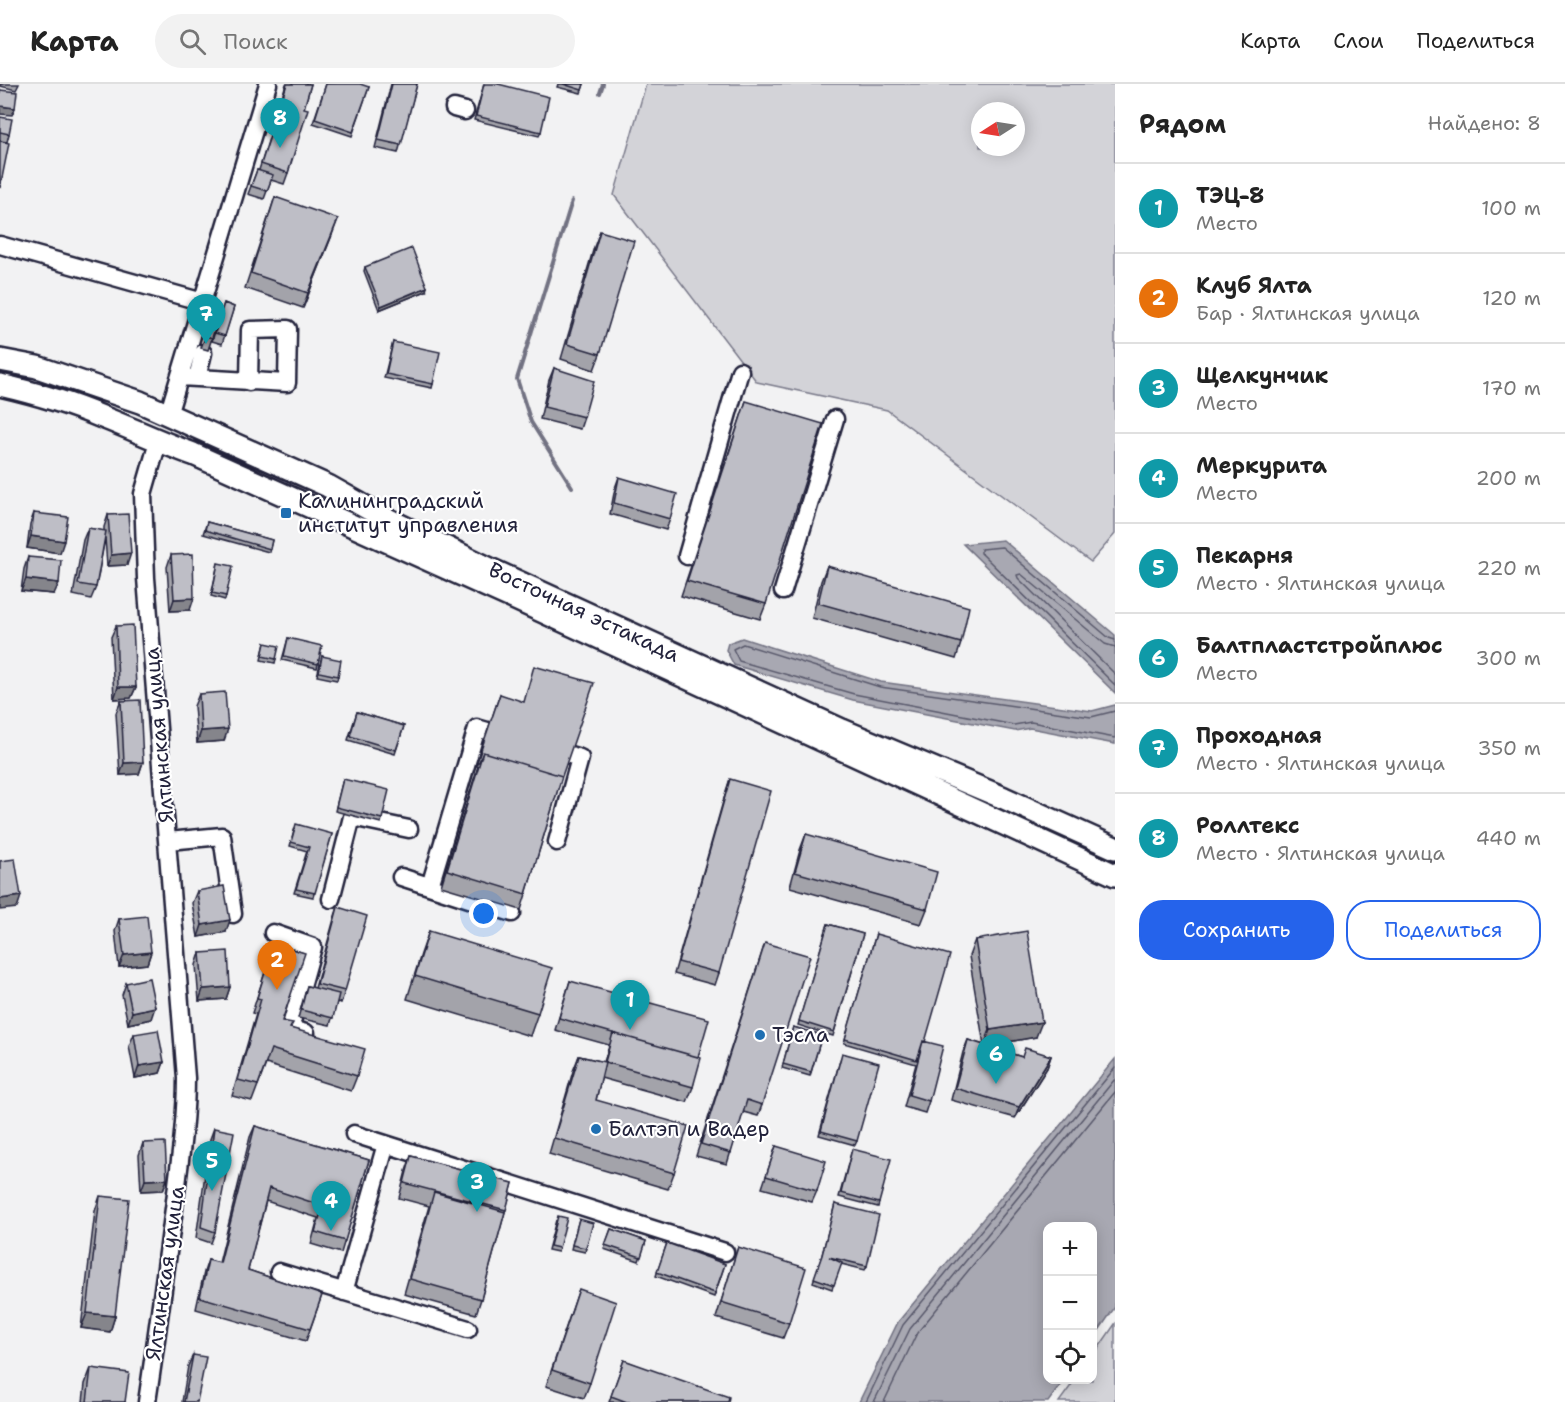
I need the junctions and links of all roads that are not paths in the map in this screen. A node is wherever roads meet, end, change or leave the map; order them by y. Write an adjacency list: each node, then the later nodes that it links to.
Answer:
1 (268, 84): 3 (street, Ялтинская улица)
2 (0, 245): 3 (street)
3 (203, 302): 7 (street, Ялтинская улица)
4 (203, 353): 8 (street)
5 (0, 360): 11 (main road, Восточная эстакада)
6 (740, 371): 14 (street)
7 (180, 377): 8 (street); 11 (street, Ялтинская улица)
8 (197, 378): 9 (street)
9 (249, 382)
10 (0, 385): 13 (main road, Восточная эстакада)
11 (168, 415): 13 (main road, Ялтинская улица); 19 (main road, Восточная эстакада)
12 (835, 419): 15 (street)
13 (158, 442): 17 (street, Ялтинская улица); 20 (main road, Восточная эстакада)
14 (687, 556)
15 (783, 591)
16 (409, 829): 23 (street)
17 (168, 841): 25 (street); 34 (street, Ялтинская улица)
18 (557, 842): 22 (street)
19 (1115, 848)
20 (1115, 875)
21 (401, 877): 22 (street)
22 (430, 886): 24 (street)
23 (331, 899)
24 (512, 913)
25 (233, 914)
26 (273, 933): 27 (street)
27 (324, 1038)
28 (354, 1134): 29 (street)
29 (386, 1144): 30 (street); 32 (street)
30 (726, 1252)
31 (279, 1272): 32 (street)
32 (344, 1292): 33 (street)
33 (468, 1329)
34 (147, 1402)

